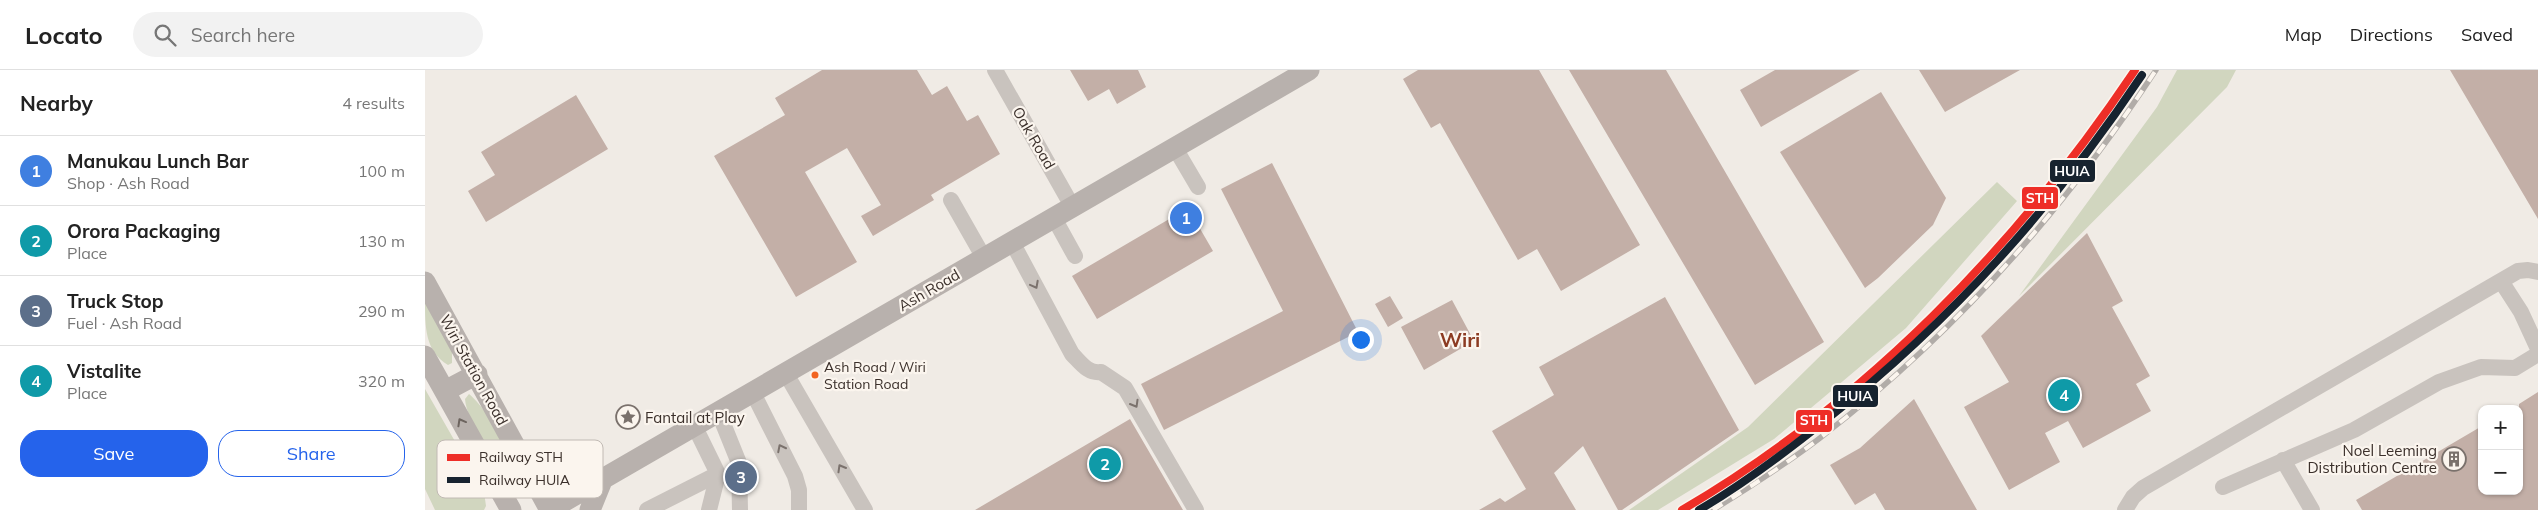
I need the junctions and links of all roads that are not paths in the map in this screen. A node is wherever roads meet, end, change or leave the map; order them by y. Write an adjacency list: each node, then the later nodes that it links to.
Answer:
1 (995, 70): 6 (street, Oak Road)
2 (1309, 70): 3 (main road, Ash Road)
3 (1175, 148): 4 (street); 6 (main road, Ash Road)
4 (1198, 187)
5 (951, 200): 10 (street)
6 (1072, 206): 7 (main road, Ash Road)
7 (1054, 218): 8 (main road, Ash Road); 9 (street)
8 (1012, 242): 10 (main road, Ash Road); 41 (street, one-way to 41)
9 (1075, 256)
10 (984, 258): 17 (main road, Ash Road)
11 (2538, 272): 12 (street)
12 (2501, 281): 14 (street); 42 (street)
13 (425, 282): 18 (main road, Wiri Station Road)
14 (2538, 349)
15 (2538, 354): 25 (street)
16 (425, 356): 19 (main road)
17 (785, 372): 20 (main road, Ash Road); 40 (street, one-way to 17)
18 (477, 374): 19 (main road); 24 (main road, Wiri Station Road)
19 (445, 392): 23 (main road, one-way to 19)
20 (752, 392): 21 (main road, Ash Road); 39 (street, one-way to 20)
21 (719, 411): 22 (main road, Ash Road); 38 (street)
22 (694, 425): 26 (street); 27 (main road, Ash Road)
23 (472, 440)
24 (512, 440)
25 (2283, 460): 28 (street); 43 (street)
26 (718, 474): 36 (street); 37 (street)
27 (603, 478)
28 (2223, 487)
29 (504, 498): 33 (main road, one-way to 29)
30 (544, 498): 34 (main road, Wiri Station Road)
31 (570, 498): 34 (main road, Ash Road)
32 (595, 498): 35 (main road)
33 (511, 510)
34 (550, 510)
35 (590, 510)
36 (647, 510)
37 (709, 510)
38 (740, 510)
39 (799, 510)
40 (865, 510)
41 (1196, 510)
42 (2125, 510)
43 (2312, 510)

